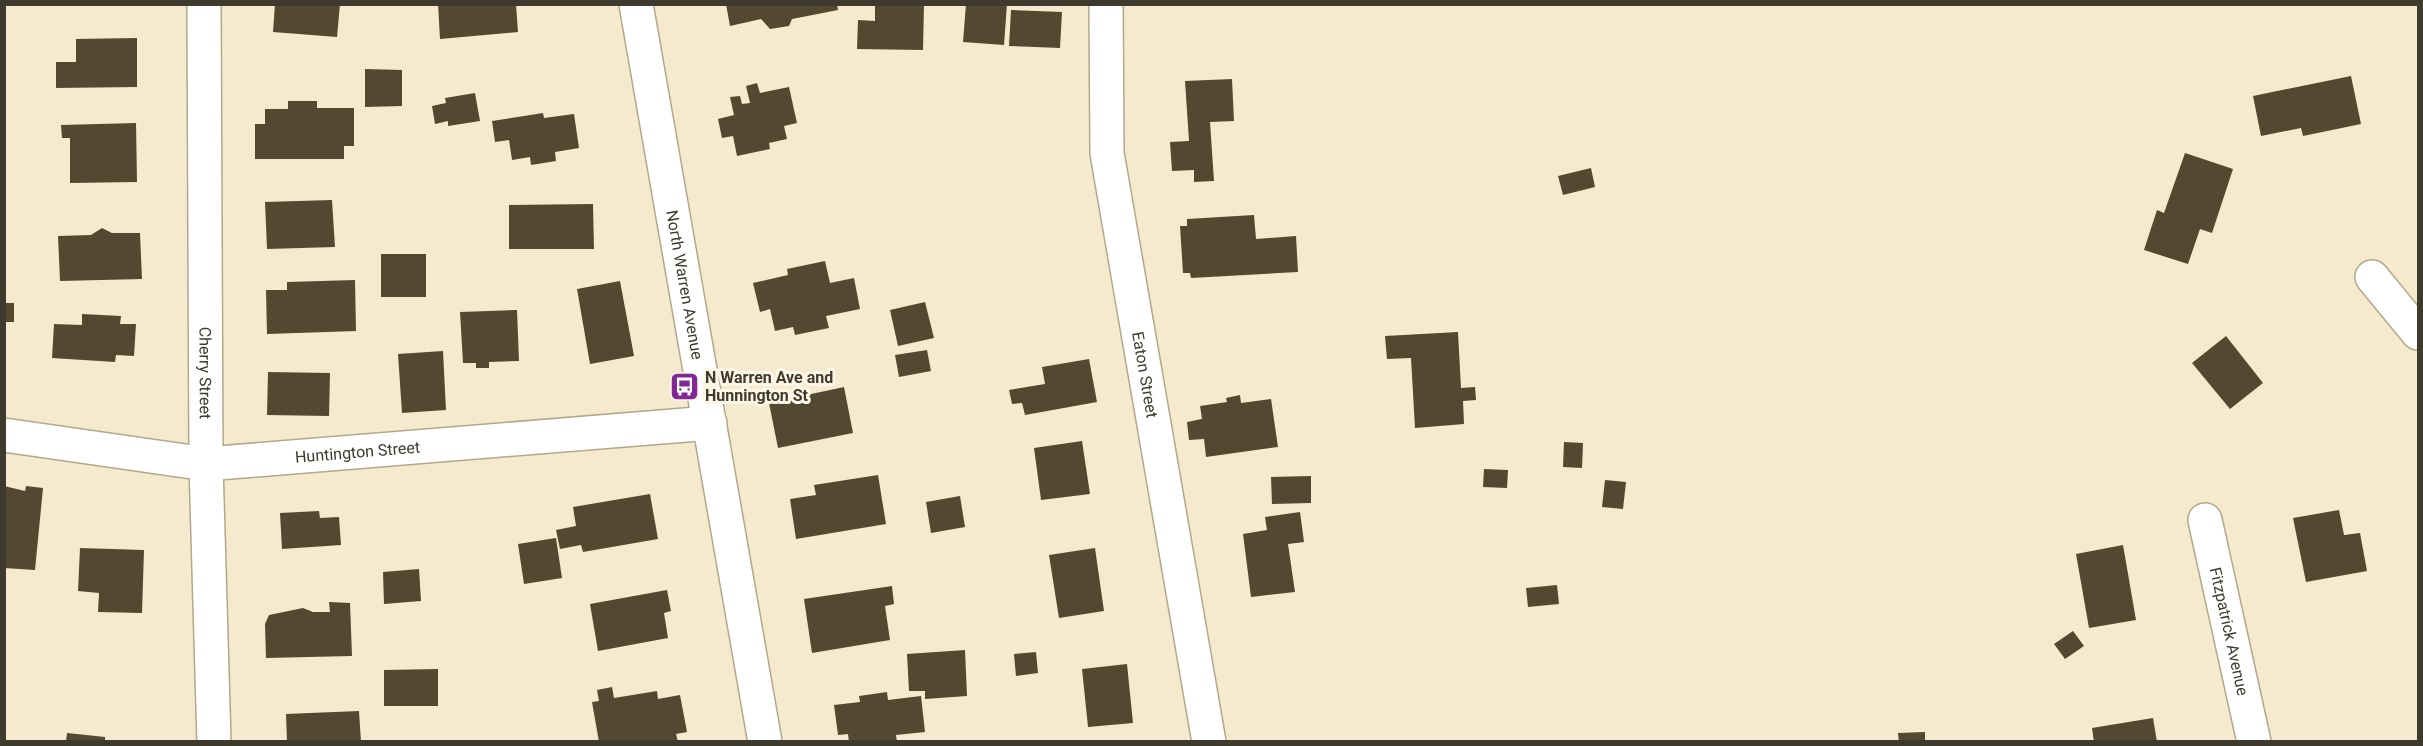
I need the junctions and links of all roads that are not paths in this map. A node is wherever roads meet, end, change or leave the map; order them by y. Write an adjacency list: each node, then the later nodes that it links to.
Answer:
1 (204, 4): 8 (street, Cherry Street)
2 (636, 4): 6 (street, North Warren Avenue)
3 (1106, 4): 12 (street, Eaton Street)
4 (2372, 278): 5 (street)
5 (2418, 333)
6 (710, 423): 8 (street, Huntington Street); 11 (street, North Warren Avenue)
7 (4, 435): 8 (street, Huntington Street)
8 (206, 464): 10 (street, Cherry Street)
9 (2205, 520): 13 (street, Fitzpatrick Avenue)
10 (214, 741)
11 (765, 741)
12 (1209, 741)
13 (2254, 741)

